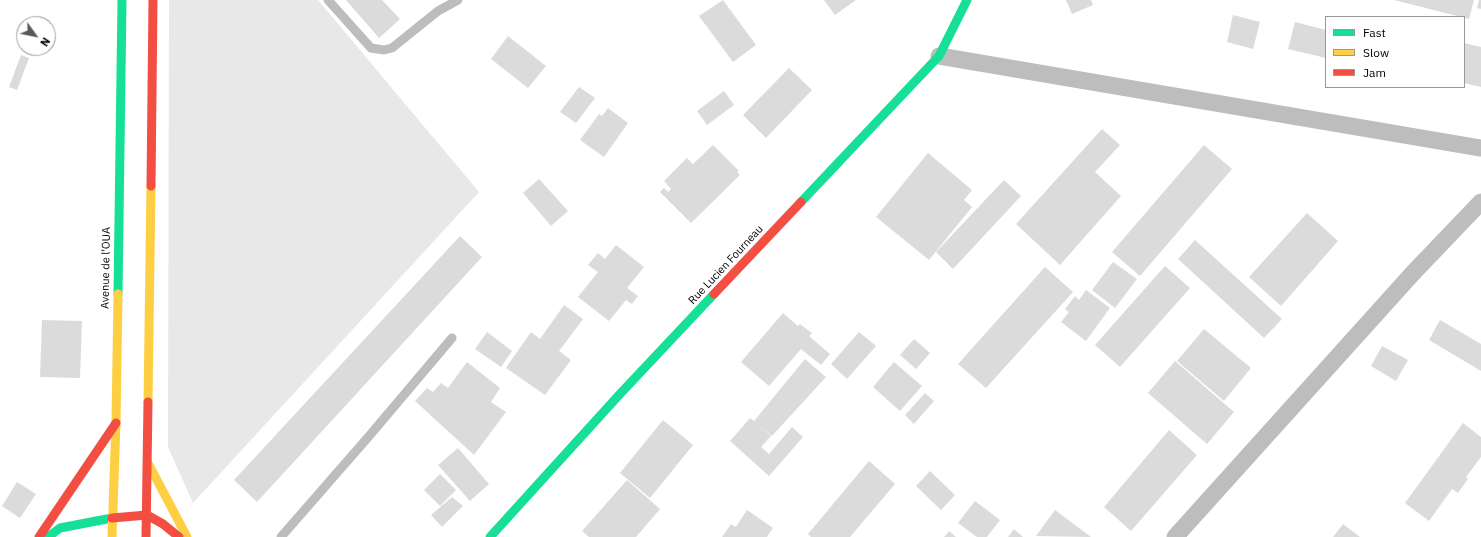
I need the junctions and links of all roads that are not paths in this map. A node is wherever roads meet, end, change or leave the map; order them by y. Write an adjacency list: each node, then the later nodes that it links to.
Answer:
1 (122, 0): 10 (main road, Avenue de l'OUA)
2 (153, 0): 11 (main road)
3 (328, 0): 4 (lane)
4 (458, 0)
5 (967, 0): 6 (main road, Rue Lucien Fourneau)
6 (939, 56): 7 (street); 21 (main road, Rue Lucien Fourneau)
7 (1481, 148)
8 (1481, 202): 22 (street)
9 (452, 338): 20 (lane)
10 (116, 422): 13 (main road, Avenue de l'OUA); 14 (main road)
11 (147, 462): 12 (main road); 19 (main road)
12 (147, 515): 13 (main road); 17 (main road); 18 (main road)
13 (112, 518): 15 (main road); 16 (main road, Avenue de l'OUA)
14 (39, 537)
15 (48, 537)
16 (112, 537)
17 (146, 537)
18 (179, 537)
19 (187, 537)
20 (281, 537)
21 (490, 537)
22 (1175, 537)

